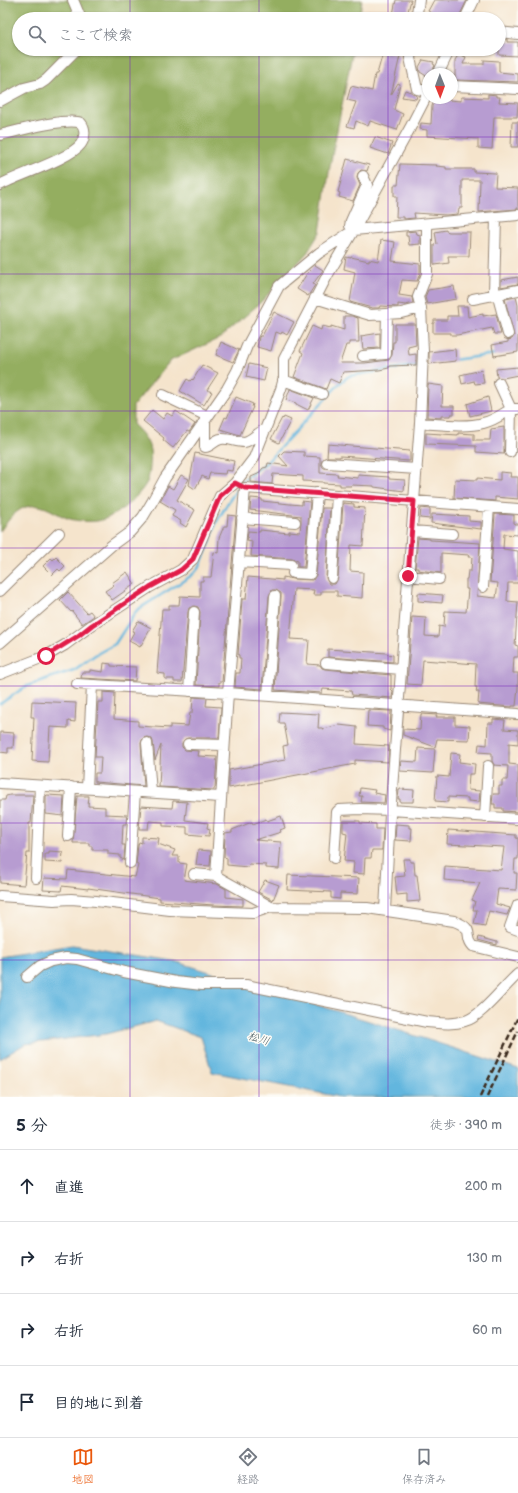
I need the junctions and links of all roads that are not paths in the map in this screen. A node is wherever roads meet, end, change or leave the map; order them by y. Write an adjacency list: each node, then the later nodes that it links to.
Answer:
1 (74, 0): 4 (street)
2 (419, 0): 5 (street)
3 (474, 0): 6 (street)
4 (78, 12)
5 (417, 12)
6 (468, 12)
7 (506, 33): 8 (street)
8 (518, 34)
9 (70, 56): 16 (street)
10 (410, 56): 14 (street)
11 (447, 56): 12 (street)
12 (441, 68)
13 (458, 86): 15 (street)
14 (422, 90)
15 (518, 90)
16 (0, 101)
17 (422, 104): 24 (street)
18 (0, 135): 20 (street)
19 (363, 176): 24 (street)
20 (0, 184)
21 (518, 215): 22 (street)
22 (496, 218): 23 (street); 26 (street)
23 (427, 224): 24 (street); 29 (street)
24 (354, 230): 27 (street); 38 (street)
25 (518, 290): 26 (street)
26 (496, 296): 28 (street); 31 (street)
27 (315, 298): 30 (street); 33 (street)
28 (473, 299)
29 (421, 308): 30 (street); 39 (street)
30 (387, 314): 32 (street)
31 (508, 334)
32 (363, 356)
33 (283, 380): 35 (street); 40 (street)
34 (499, 383): 37 (street)
35 (322, 394)
36 (163, 395): 38 (street)
37 (515, 409): 39 (street); 41 (street)
38 (206, 418): 40 (street); 64 (street)
39 (420, 423): 43 (street)
40 (266, 429): 44 (street)
41 (510, 452)
42 (327, 463): 43 (street)
43 (416, 469): 48 (street)
44 (235, 483): 45 (street); 67 (street)
45 (245, 488): 46 (street); 51 (street)
46 (317, 493): 47 (street); 56 (street)
47 (337, 495): 48 (street); 58 (street)
48 (414, 501): 49 (street); 53 (street)
49 (489, 507): 50 (street); 60 (street)
50 (518, 509)
51 (242, 518): 52 (street); 56 (street)
52 (295, 522)
53 (412, 531): 55 (street); 57 (street)
54 (59, 533): 61 (street)
55 (452, 534)
56 (239, 562): 71 (street)
57 (408, 576): 59 (street); 66 (street)
58 (332, 578)
59 (439, 579)
60 (483, 587)
61 (0, 591)
62 (275, 596): 72 (street)
63 (194, 612): 70 (street)
64 (0, 643)
65 (326, 663): 66 (street)
66 (401, 669): 73 (street)
67 (0, 674)
68 (77, 684): 69 (street)
69 (92, 685): 70 (street); 82 (street)
70 (189, 691): 71 (street)
71 (228, 693): 72 (street); 77 (street)
72 (268, 696): 73 (street)
73 (398, 705): 74 (street); 86 (street)
74 (518, 714)
75 (147, 743): 84 (street)
76 (188, 744): 77 (street)
77 (224, 745): 85 (street)
78 (488, 766): 87 (street)
79 (0, 783): 80 (street)
80 (40, 786): 81 (street); 94 (street)
81 (71, 787): 82 (street); 89 (street)
82 (87, 788): 83 (street)
83 (135, 792): 84 (street); 91 (street)
84 (151, 792): 85 (street)
85 (220, 797): 93 (street)
86 (391, 810): 87 (street); 90 (street); 98 (street)
87 (486, 817): 88 (street)
88 (518, 819)
89 (68, 836)
90 (334, 858)
91 (130, 864)
92 (194, 874): 93 (street)
93 (216, 876): 97 (street)
94 (36, 878)
95 (0, 896): 97 (street)
96 (518, 905): 99 (street)
97 (271, 907): 98 (street)
98 (385, 910): 100 (street)
99 (518, 930)
100 (518, 957)
101 (518, 974): 102 (street)
102 (26, 977)

